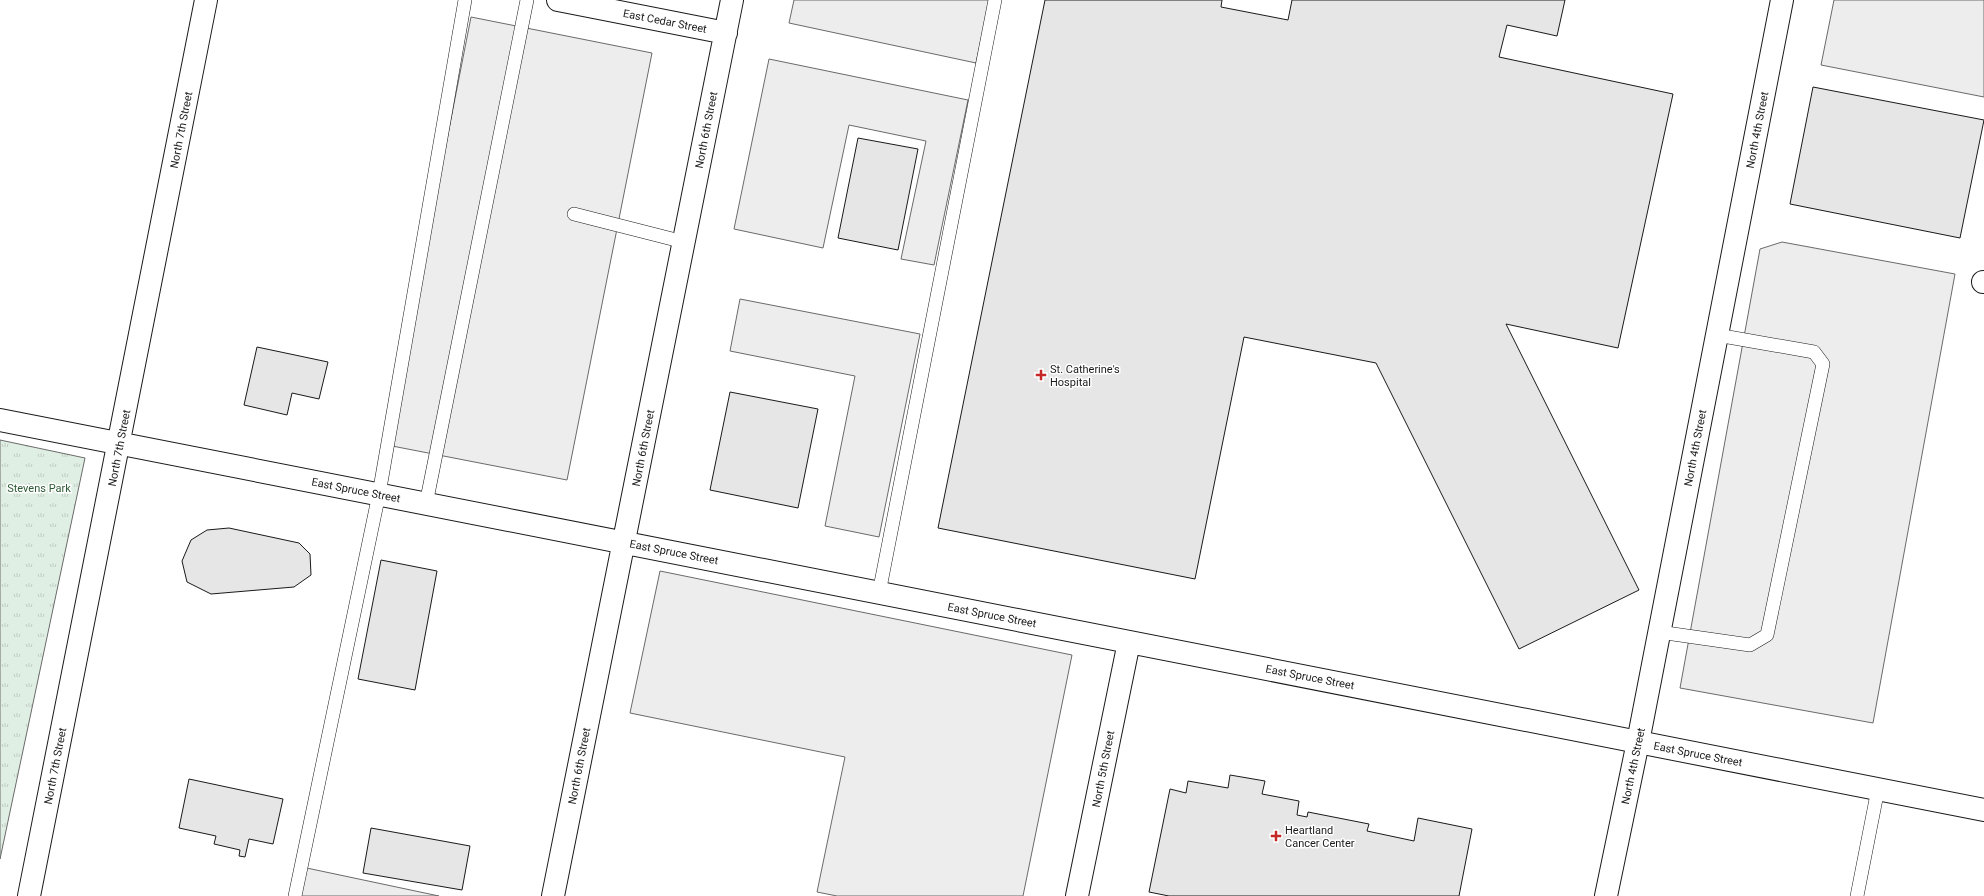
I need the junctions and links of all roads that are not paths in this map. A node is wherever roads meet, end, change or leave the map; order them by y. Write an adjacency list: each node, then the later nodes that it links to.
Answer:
1 (206, 0): 13 (street, North 7th Street)
2 (465, 0): 14 (lane)
3 (527, 0): 15 (lane)
4 (558, 0): 8 (street, East Cedar Street)
5 (732, 0): 8 (street, North 6th Street)
6 (995, 0): 17 (lane)
7 (1782, 0): 11 (street, North 4th Street)
8 (726, 33): 10 (street, North 6th Street)
9 (574, 214): 10 (lane)
10 (684, 242): 16 (street, North 6th Street)
11 (1717, 335): 18 (street, North 4th Street); 18 (lane)
12 (0, 420): 13 (street, East Spruce Street)
13 (120, 443): 14 (street, East Spruce Street); 23 (street, North 7th Street)
14 (379, 494): 15 (street, East Spruce Street); 24 (lane)
15 (426, 504): 16 (street, East Spruce Street)
16 (624, 543): 17 (street, East Spruce Street); 25 (street, North 6th Street)
17 (879, 593): 19 (street, East Spruce Street)
18 (1659, 632): 20 (street, North 4th Street)
19 (1129, 642): 20 (street, East Spruce Street); 26 (street, North 5th Street)
20 (1638, 742): 21 (street, East Spruce Street); 27 (street, North 4th Street)
21 (1878, 789): 22 (street, East Spruce Street); 28 (lane)
22 (1984, 810)
23 (29, 896)
24 (295, 896)
25 (553, 896)
26 (1077, 896)
27 (1606, 896)
28 (1857, 896)

